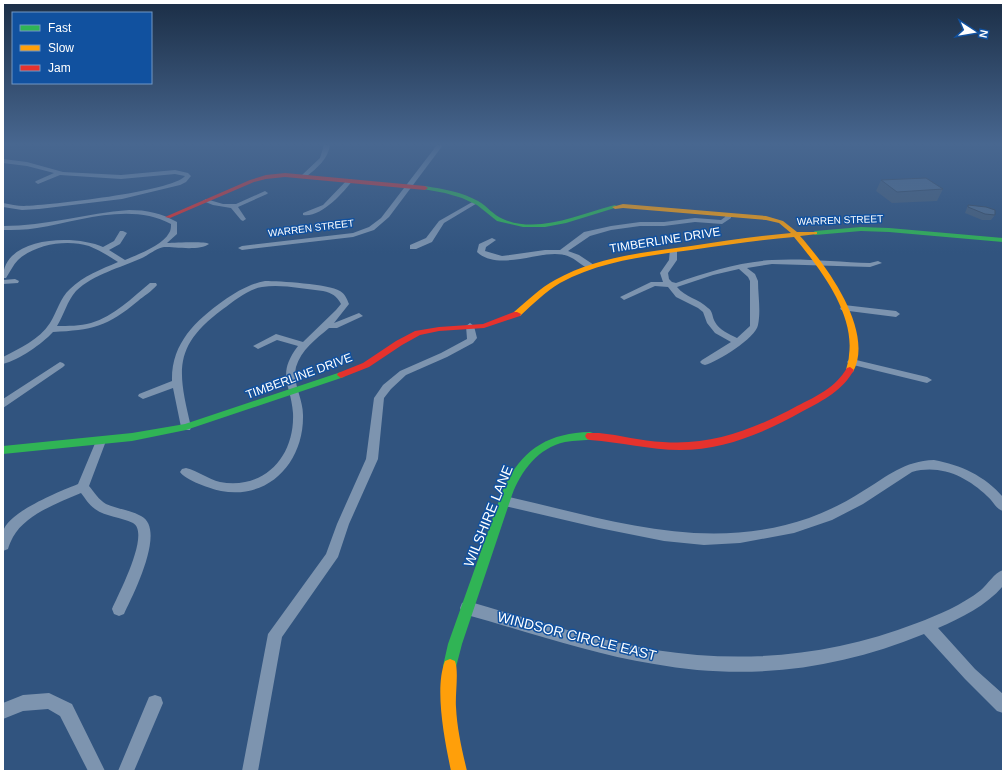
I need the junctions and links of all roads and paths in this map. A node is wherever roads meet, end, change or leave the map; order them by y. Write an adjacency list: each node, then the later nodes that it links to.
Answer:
1 (91, 181): 7 (street)
2 (184, 181): 12 (street)
3 (254, 181): 10 (street, WARREN STREET)
4 (349, 181): 14 (street, WARREN STREET)
5 (361, 181): 8 (street, WARREN STREET)
6 (414, 181): 8 (street)
7 (87, 184)
8 (411, 186): 11 (street, WARREN STREET); 26 (street, WARREN STREET)
9 (265, 194): 13 (street)
10 (206, 201): 13 (street); 16 (street, WARREN STREET)
11 (476, 202): 15 (street, WARREN STREET); 25 (street)
12 (3, 205)
13 (234, 207): 17 (street)
14 (305, 214)
15 (728, 215): 20 (street, WARREN STREET); 29 (street)
16 (168, 217): 18 (street); 24 (street)
17 (243, 220)
18 (3, 228)
19 (123, 233): 27 (street)
20 (794, 234): 22 (street, WARREN STREET); 28 (street, TIMBERLINE DRIVE); 31 (street, WILSHIRE LANE)
21 (492, 240): 29 (street)
22 (1003, 240)
23 (205, 244): 24 (street)
24 (162, 245): 30 (street)
25 (413, 247)
26 (242, 248)
27 (102, 250): 30 (street); 35 (street)
28 (672, 251): 34 (street, TIMBERLINE DRIVE); 39 (street)
29 (561, 253): 34 (street)
30 (125, 263): 46 (street)
31 (820, 263): 32 (street); 33 (street); 41 (street, WILSHIRE LANE)
32 (878, 263)
33 (741, 266): 39 (street); 47 (street)
34 (591, 267): 45 (street, TIMBERLINE DRIVE)
35 (4, 272)
36 (15, 281): 37 (street)
37 (3, 282)
38 (153, 285): 46 (street)
39 (670, 285): 40 (street); 47 (street)
40 (624, 297)
41 (844, 308): 42 (street); 52 (street, WILSHIRE LANE)
42 (896, 314)
43 (359, 316): 44 (street)
44 (327, 325): 48 (street); 55 (street)
45 (470, 326): 56 (street, TIMBERLINE DRIVE); 76 (street)
46 (50, 329): 50 (street)
47 (737, 342): 51 (street)
48 (304, 345): 49 (street); 56 (street)
49 (258, 346)
50 (3, 361)
51 (704, 362)
52 (852, 362): 54 (street); 64 (street, WILSHIRE LANE)
53 (60, 365): 58 (street)
54 (927, 380)
55 (176, 383): 57 (street); 59 (street)
56 (294, 392): 59 (street, TIMBERLINE DRIVE); 62 (street)
57 (143, 396)
58 (3, 404)
59 (186, 427): 60 (street, TIMBERLINE DRIVE)
60 (101, 441): 61 (street, TIMBERLINE DRIVE); 63 (street)
61 (3, 450)
62 (186, 472)
63 (83, 487): 66 (street); 69 (street)
64 (505, 501): 65 (street); 68 (street, WILSHIRE LANE)
65 (1003, 506)
66 (3, 545)
67 (1003, 576): 70 (street, WINDSOR CIRCLE EAST)
68 (467, 608): 70 (street, WINDSOR CIRCLE EAST); 77 (street, WILSHIRE LANE)
69 (119, 609)
70 (926, 626): 72 (street)
71 (155, 703): 75 (street)
72 (1003, 705)
73 (3, 711): 74 (street)
74 (97, 771)
75 (126, 771)
76 (250, 771)
77 (459, 771)

